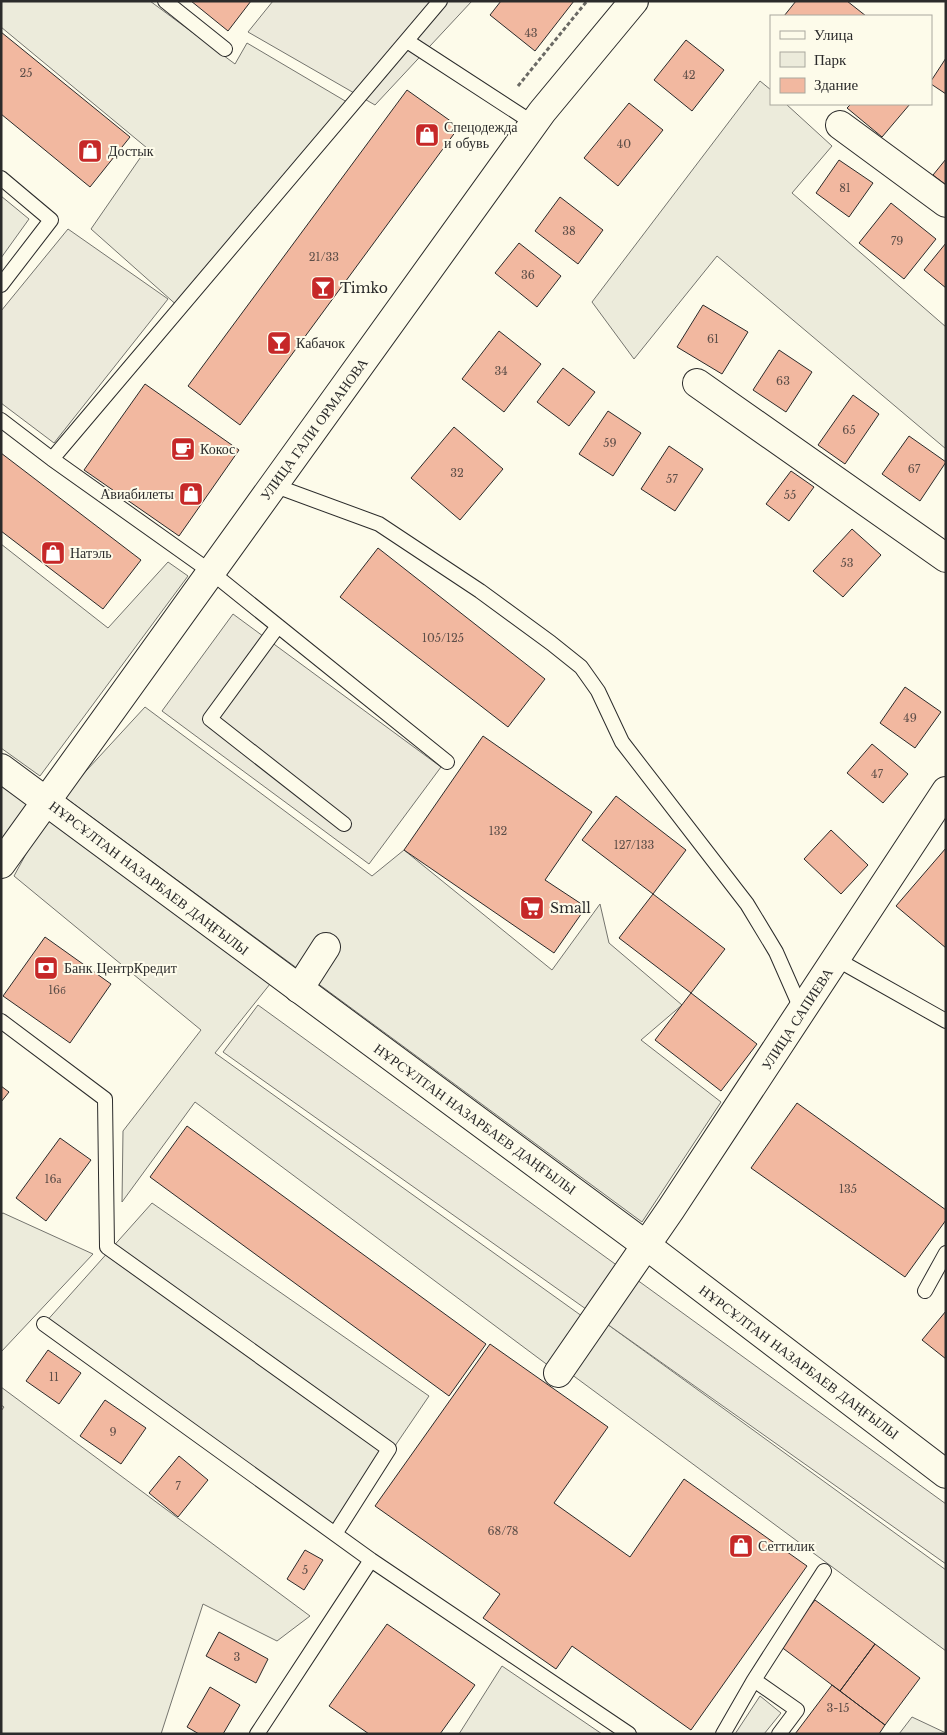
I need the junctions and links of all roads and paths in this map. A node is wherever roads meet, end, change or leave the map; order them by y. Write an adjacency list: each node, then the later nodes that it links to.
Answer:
1 (165, 1): 6 (lane)
2 (440, 1): 5 (lane)
3 (587, 1): 7 (path)
4 (634, 1): 8 (street, УЛИЦА ГАЛИ ОРМАНОВА)
5 (407, 40): 7 (lane); 15 (lane)
6 (225, 49)
7 (504, 104): 8 (lane)
8 (533, 123): 16 (street, УЛИЦА ГАЛИ ОРМАНОВА)
9 (840, 124): 11 (street)
10 (1, 178): 12 (lane)
11 (946, 203)
12 (1, 285)
13 (697, 383): 17 (street)
14 (1, 420): 15 (lane)
15 (52, 459): 18 (lane)
16 (273, 486): 18 (street, УЛИЦА ГАЛИ ОРМАНОВА); 29 (lane)
17 (946, 558)
18 (211, 572): 19 (lane); 23 (street, УЛИЦА ГАЛИ ОРМАНОВА)
19 (278, 626): 20 (lane); 24 (lane)
20 (447, 762)
21 (1, 768): 23 (street, НҰРСҰЛТАН НАЗАРБАЕВ ДАҢҒЫЛЫ)
22 (946, 792): 27 (street, УЛИЦА САПИЕВА)
23 (45, 801): 25 (street, УЛИЦА ГАЛИ ОРМАНОВА); 28 (street, НҰРСҰЛТАН НАЗАРБАЕВ ДАҢҒЫЛЫ)
24 (344, 824)
25 (1, 864)
26 (326, 947): 28 (street)
27 (836, 959): 29 (street, УЛИЦА САПИЕВА); 31 (lane)
28 (299, 988): 32 (street, НҰРСҰЛТАН НАЗАРБАЕВ ДАҢҒЫЛЫ)
29 (802, 1012): 32 (street, УЛИЦА САПИЕВА)
30 (1, 1021): 38 (lane)
31 (946, 1021)
32 (647, 1246): 36 (street, УЛИЦА САПИЕВА); 37 (street, НҰРСҰЛТАН НАЗАРБАЕВ ДАҢҒЫЛЫ)
33 (946, 1253): 34 (lane)
34 (925, 1292)
35 (44, 1324): 38 (lane)
36 (558, 1373)
37 (946, 1474)
38 (336, 1534): 39 (lane)
39 (371, 1560): 42 (lane); 43 (lane)
40 (824, 1571): 41 (lane)
41 (754, 1680): 44 (lane); 45 (lane)
42 (257, 1734)
43 (629, 1734)
44 (723, 1734)
45 (779, 1734)

